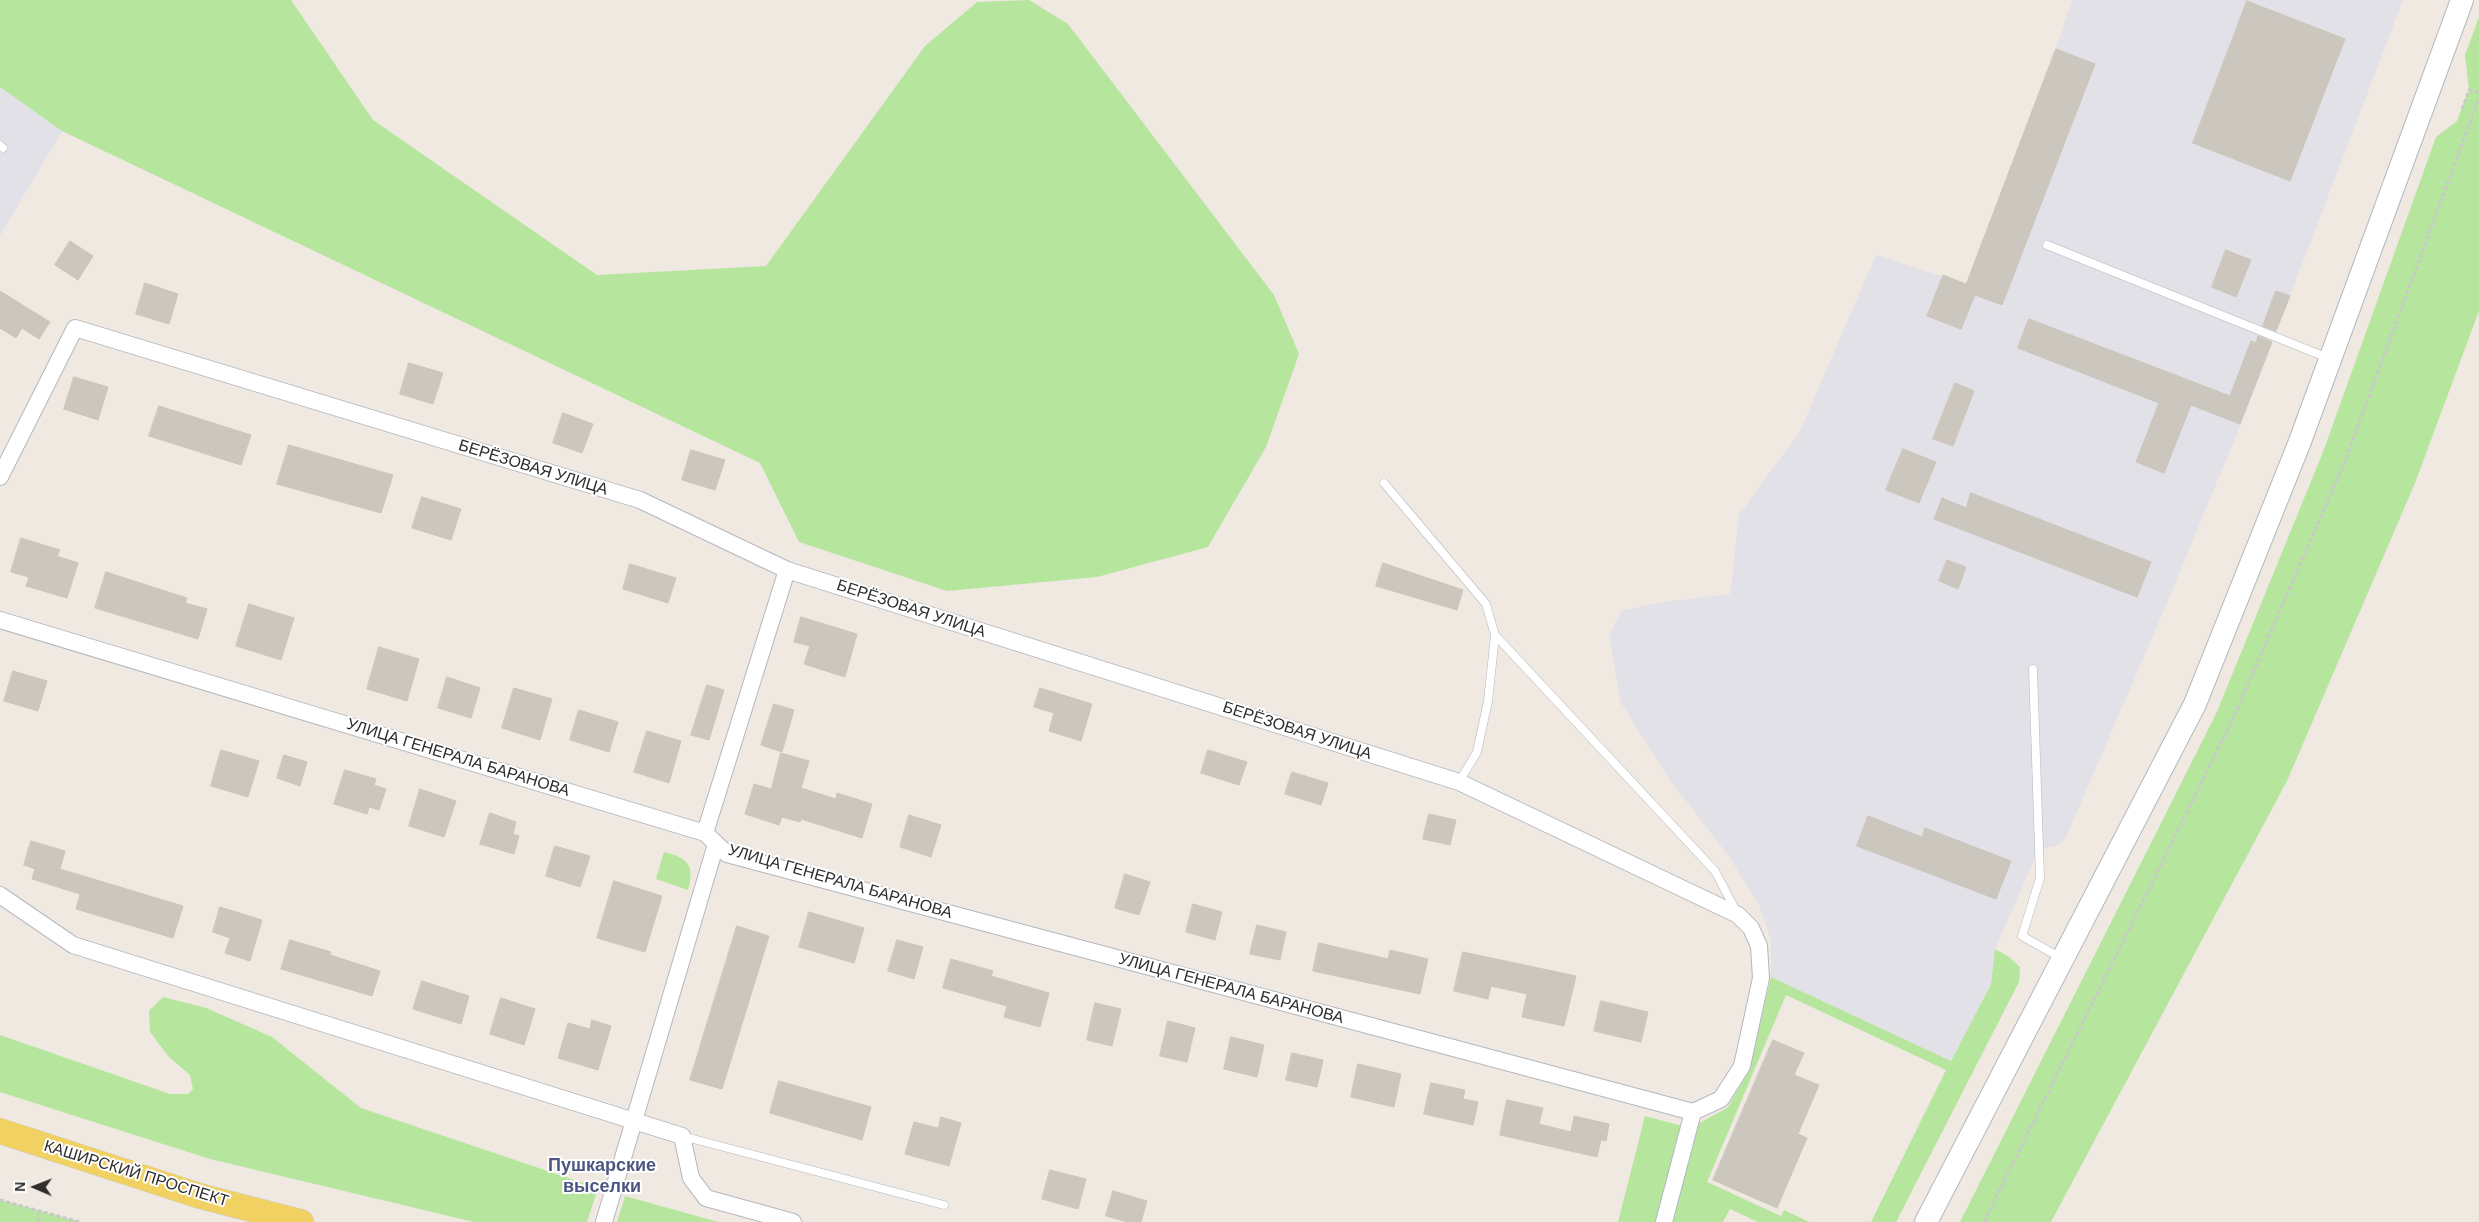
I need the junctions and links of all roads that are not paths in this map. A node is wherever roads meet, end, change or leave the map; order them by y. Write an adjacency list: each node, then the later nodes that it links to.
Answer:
1 (2462, 0): 3 (main road)
2 (2047, 245): 3 (lane)
3 (2330, 359): 14 (main road)
4 (0, 477): 6 (street, БЕРЁЗОВАЯ УЛИЦА)
5 (1384, 483): 8 (lane)
6 (787, 570): 10 (street, БЕРЁЗОВАЯ УЛИЦА); 11 (street)
7 (0, 620): 11 (street, УЛИЦА ГЕНЕРАЛА БАРАНОВА)
8 (1495, 635): 10 (lane); 13 (lane)
9 (2033, 669): 14 (lane)
10 (1459, 782): 13 (street, БЕРЁЗОВАЯ УЛИЦА)
11 (710, 839): 15 (street, УЛИЦА ГЕНЕРАЛА БАРАНОВА); 16 (street)
12 (0, 895): 16 (street)
13 (1738, 914): 15 (street)
14 (2062, 959): 24 (main road)
15 (1693, 1112): 23 (street)
16 (632, 1122): 18 (street); 21 (street)
17 (0, 1131): 20 (main road, КАШИРСКИЙ ПРОСПЕКТ)
18 (682, 1136): 19 (lane); 22 (street)
19 (944, 1205)
20 (301, 1222)
21 (604, 1222)
22 (793, 1222)
23 (1664, 1222)
24 (1926, 1222)

